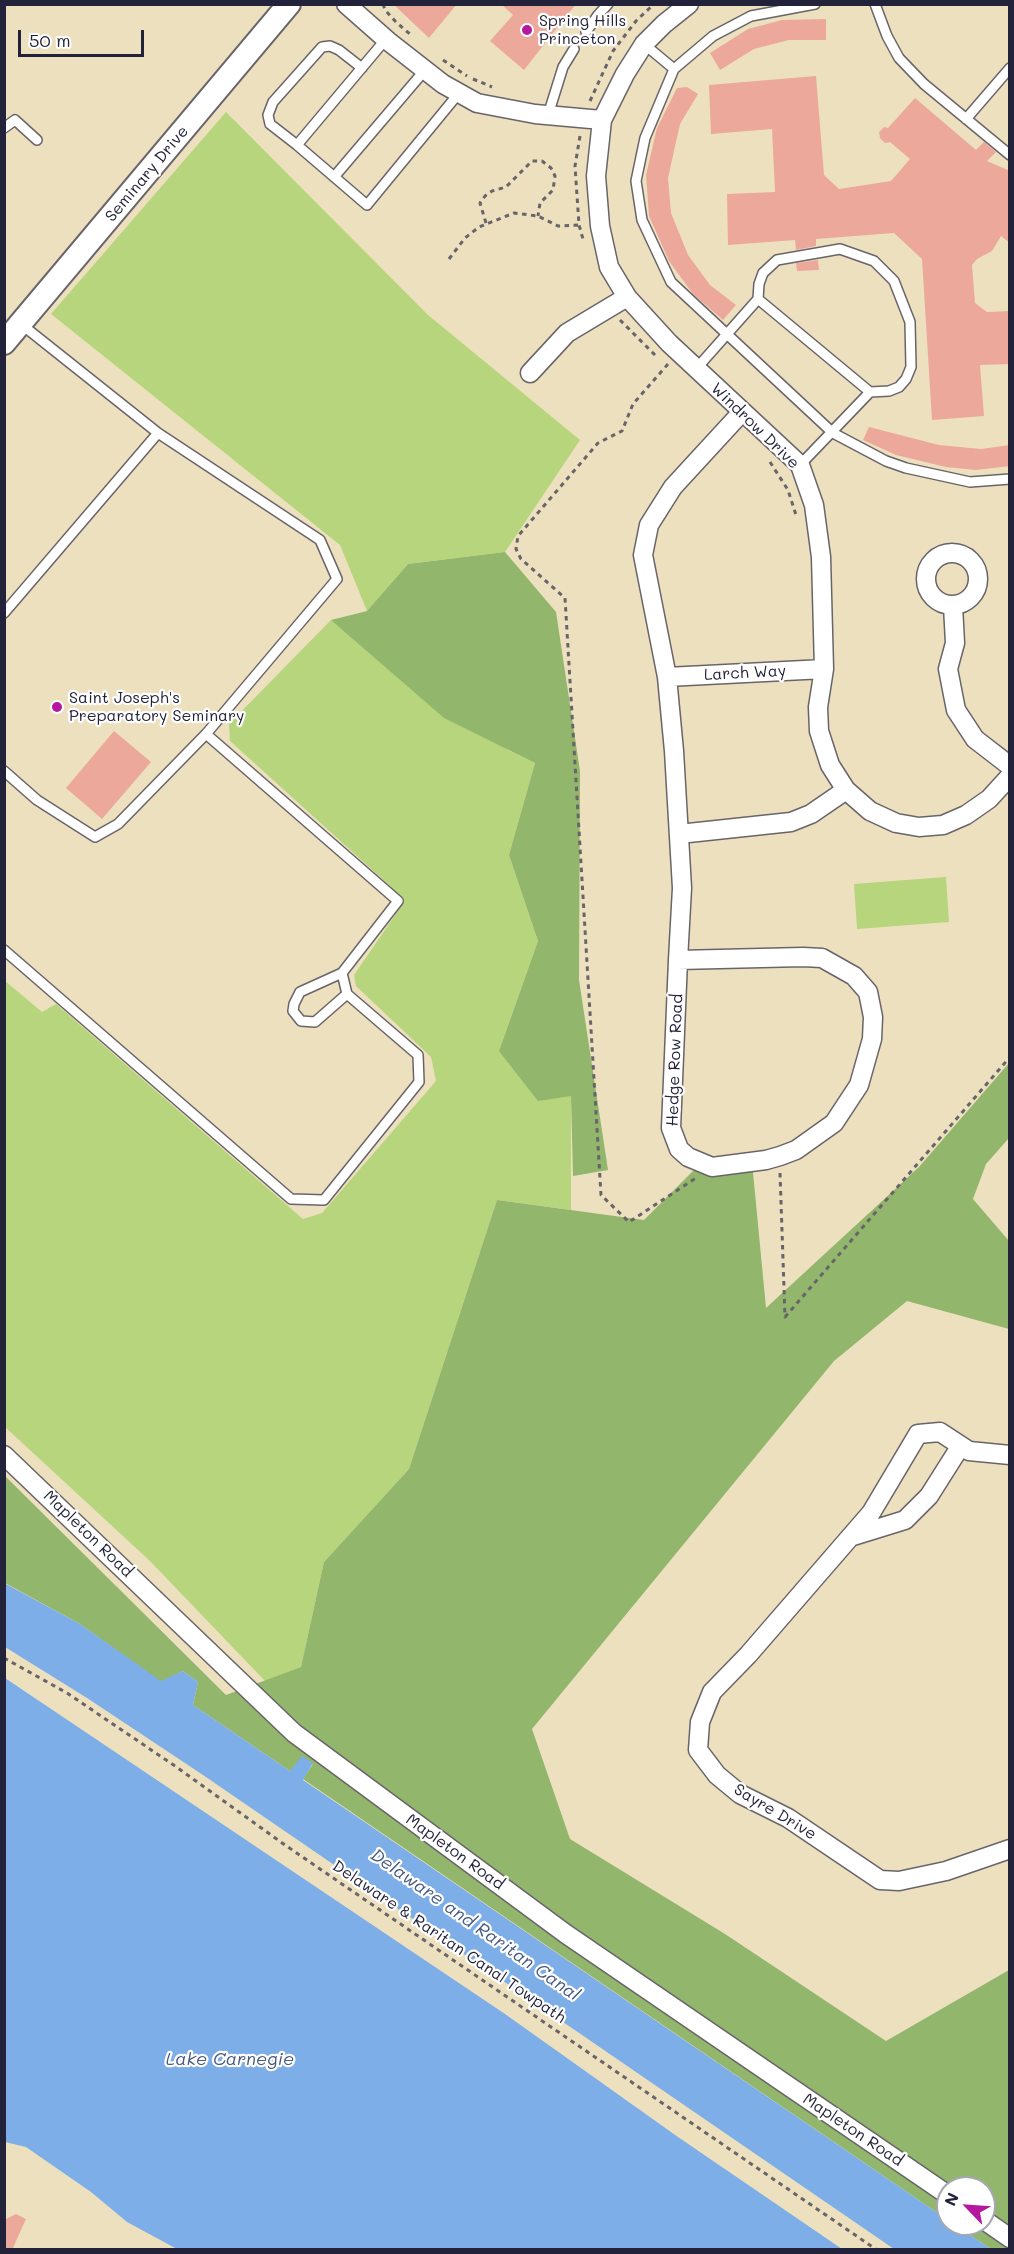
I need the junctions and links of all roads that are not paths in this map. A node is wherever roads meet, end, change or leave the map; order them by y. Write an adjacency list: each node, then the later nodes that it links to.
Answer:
1 (289, 4): 26 (street, Seminary Drive)
2 (346, 4): 8 (street)
3 (608, 4): 7 (lane)
4 (689, 4): 9 (street, Windrow Drive)
5 (815, 4): 14 (lane)
6 (875, 4): 17 (lane)
7 (586, 32)
8 (386, 39): 11 (street); 12 (lane)
9 (644, 44): 14 (lane); 18 (street, Windrow Drive)
10 (574, 49): 16 (lane)
11 (430, 62): 15 (street); 23 (lane)
12 (362, 68): 21 (lane); 21 (lane)
13 (1010, 68): 17 (lane)
14 (674, 69): 27 (lane)
15 (459, 93): 16 (street); 23 (lane)
16 (548, 116): 18 (street)
17 (966, 118): 22 (lane)
18 (602, 120): 25 (street, Windrow Drive)
19 (4, 128): 20 (lane)
20 (37, 140)
21 (297, 145): 23 (lane)
22 (1010, 155)
23 (334, 177)
24 (758, 299): 27 (lane); 31 (lane); 31 (lane)
25 (619, 302): 29 (street, Windrow Drive); 30 (street)
26 (21, 324): 28 (street, Seminary Drive); 33 (lane)
27 (727, 334): 29 (lane); 34 (lane)
28 (4, 343)
29 (696, 369): 32 (street, Windrow Drive)
30 (530, 373)
31 (870, 392): 34 (lane)
32 (742, 412): 35 (street, Windrow Drive); 40 (street, Hedge Row Road)
33 (158, 433): 38 (lane); 41 (lane)
34 (833, 433): 35 (lane); 36 (lane)
35 (800, 465): 39 (street, Windrow Drive)
36 (1010, 479)
37 (953, 606): 42 (street)
38 (4, 613)
39 (824, 669): 40 (street, Larch Way); 45 (street, Windrow Drive)
40 (667, 677): 46 (street, Hedge Row Road)
41 (206, 734): 43 (lane); 49 (lane)
42 (1010, 766)
43 (4, 771)
44 (1010, 776): 45 (street, Windrow Drive)
45 (846, 790): 46 (street)
46 (679, 834): 48 (street, Hedge Row Road)
47 (4, 950): 50 (lane)
48 (678, 960): 48 (street, Hedge Row Road)
49 (342, 974): 50 (lane); 50 (lane)
50 (347, 994)
51 (960, 1447): 53 (street, Sayre Drive); 54 (street); 54 (street, Sayre Drive)
52 (4, 1455): 56 (street, Mapleton Road)
53 (1010, 1455)
54 (850, 1537): 55 (street, Sayre Drive)
55 (1010, 1849)
56 (936, 2187)
57 (996, 2228): 58 (street)
58 (1010, 2238)

